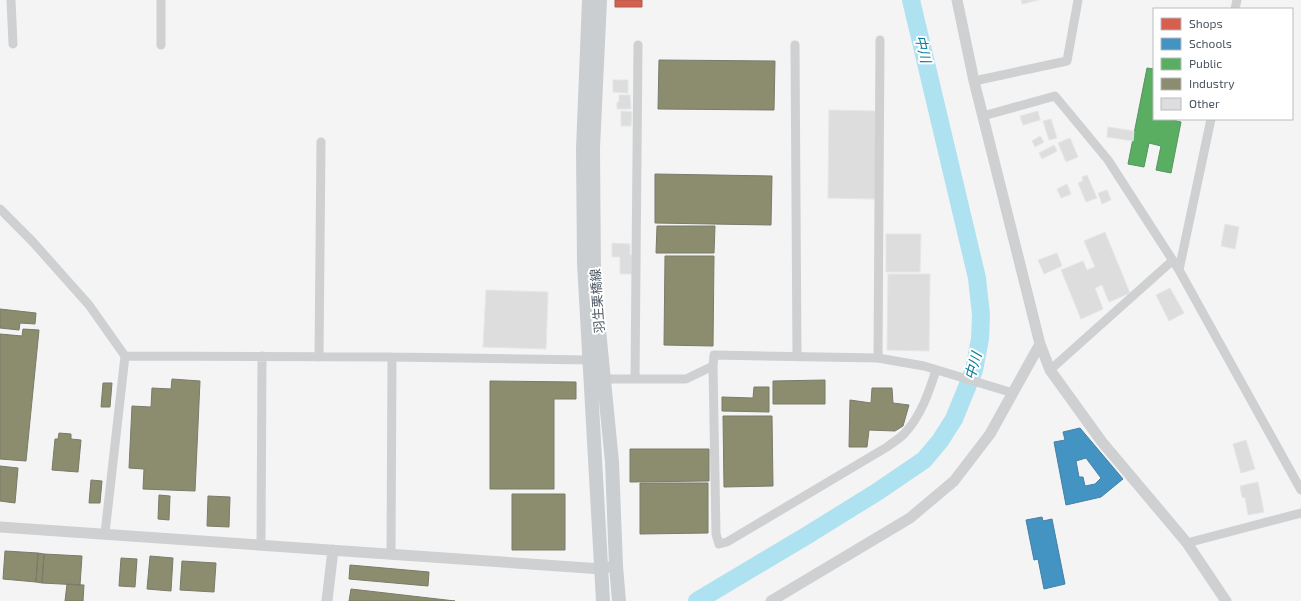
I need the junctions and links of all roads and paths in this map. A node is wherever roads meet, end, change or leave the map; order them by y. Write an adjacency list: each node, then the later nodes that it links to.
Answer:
1 (11, 0): 8 (street)
2 (161, 0): 9 (street)
3 (590, 0): 26 (main road, 羽生栗橋線)
4 (600, 0): 30 (main road, 羽生栗橋線)
5 (957, 0): 12 (street)
6 (1078, 0): 12 (street)
7 (880, 40): 25 (street)
8 (12, 44)
9 (161, 45)
10 (638, 45): 31 (street)
11 (795, 45): 24 (street)
12 (974, 81): 13 (street)
13 (983, 116): 17 (street); 19 (street)
14 (1211, 120): 18 (street)
15 (321, 142): 22 (street)
16 (0, 209): 20 (street)
17 (1172, 261): 18 (street); 29 (street)
18 (1179, 270): 33 (street)
19 (1040, 344): 29 (street); 32 (street)
20 (125, 356): 21 (street); 36 (street)
21 (262, 356): 22 (street); 38 (street)
22 (319, 357): 23 (street)
23 (392, 357): 26 (street); 40 (street)
24 (797, 357): 25 (street); 27 (street)
25 (878, 358): 28 (street)
26 (590, 360): 42 (main road, 羽生栗橋線)
27 (713, 366): 28 (street); 31 (street)
28 (936, 370): 32 (street)
29 (1050, 370): 37 (street)
30 (604, 379): 31 (street); 41 (main road, 羽生栗橋線)
31 (635, 379)
32 (1013, 393): 46 (street)
33 (1301, 490)
34 (1301, 513): 37 (street)
35 (0, 527): 36 (street)
36 (105, 533): 38 (street)
37 (1186, 543): 47 (street)
38 (261, 544): 39 (street)
39 (333, 550): 40 (street); 43 (street)
40 (391, 554): 42 (street)
41 (616, 566): 42 (street); 45 (main road, 羽生栗橋線)
42 (602, 569): 44 (main road, 羽生栗橋線)
43 (327, 601)
44 (603, 601)
45 (619, 601)
46 (771, 601)
47 (1226, 601)

